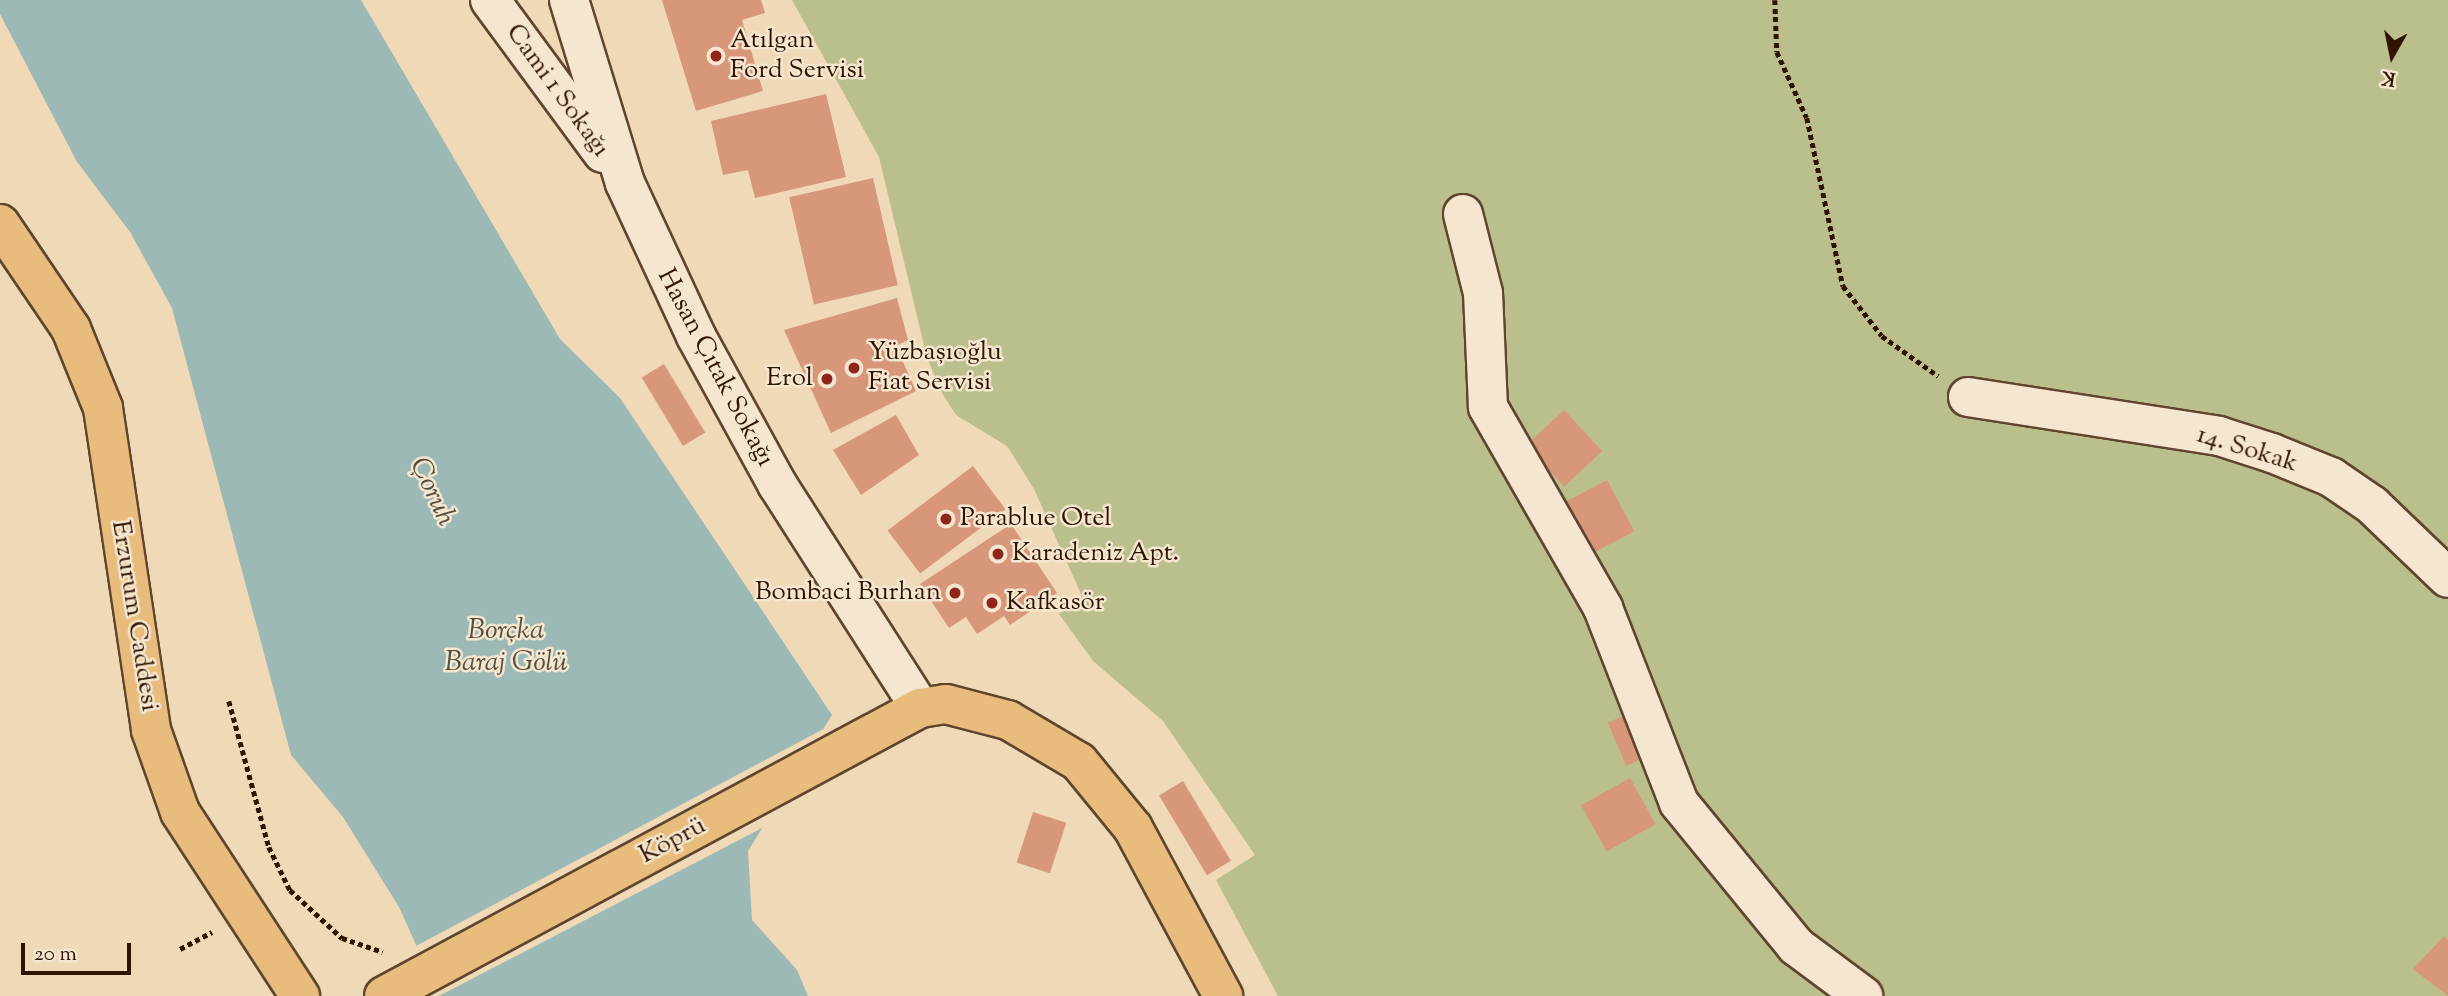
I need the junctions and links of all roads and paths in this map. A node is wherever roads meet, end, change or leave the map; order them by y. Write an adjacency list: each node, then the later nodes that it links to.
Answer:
1 (490, 0): 4 (street, Cami 1 Sokağı)
2 (569, 0): 4 (street, Hasan Çıtak Sokağı)
3 (1775, 0): 7 (path)
4 (625, 183): 10 (street, Hasan Çıtak Sokağı)
5 (1463, 214): 15 (street)
6 (0, 224): 12 (main road, Erzurum Caddesi)
7 (1968, 397): 8 (street, 14. Sokak)
8 (2448, 578)
9 (229, 701): 11 (path)
10 (920, 708): 11 (main road, Köprü); 14 (main road)
11 (411, 964): 13 (main road, Köprü)
12 (300, 996)
13 (384, 996)
14 (1223, 996)
15 (1863, 996)

